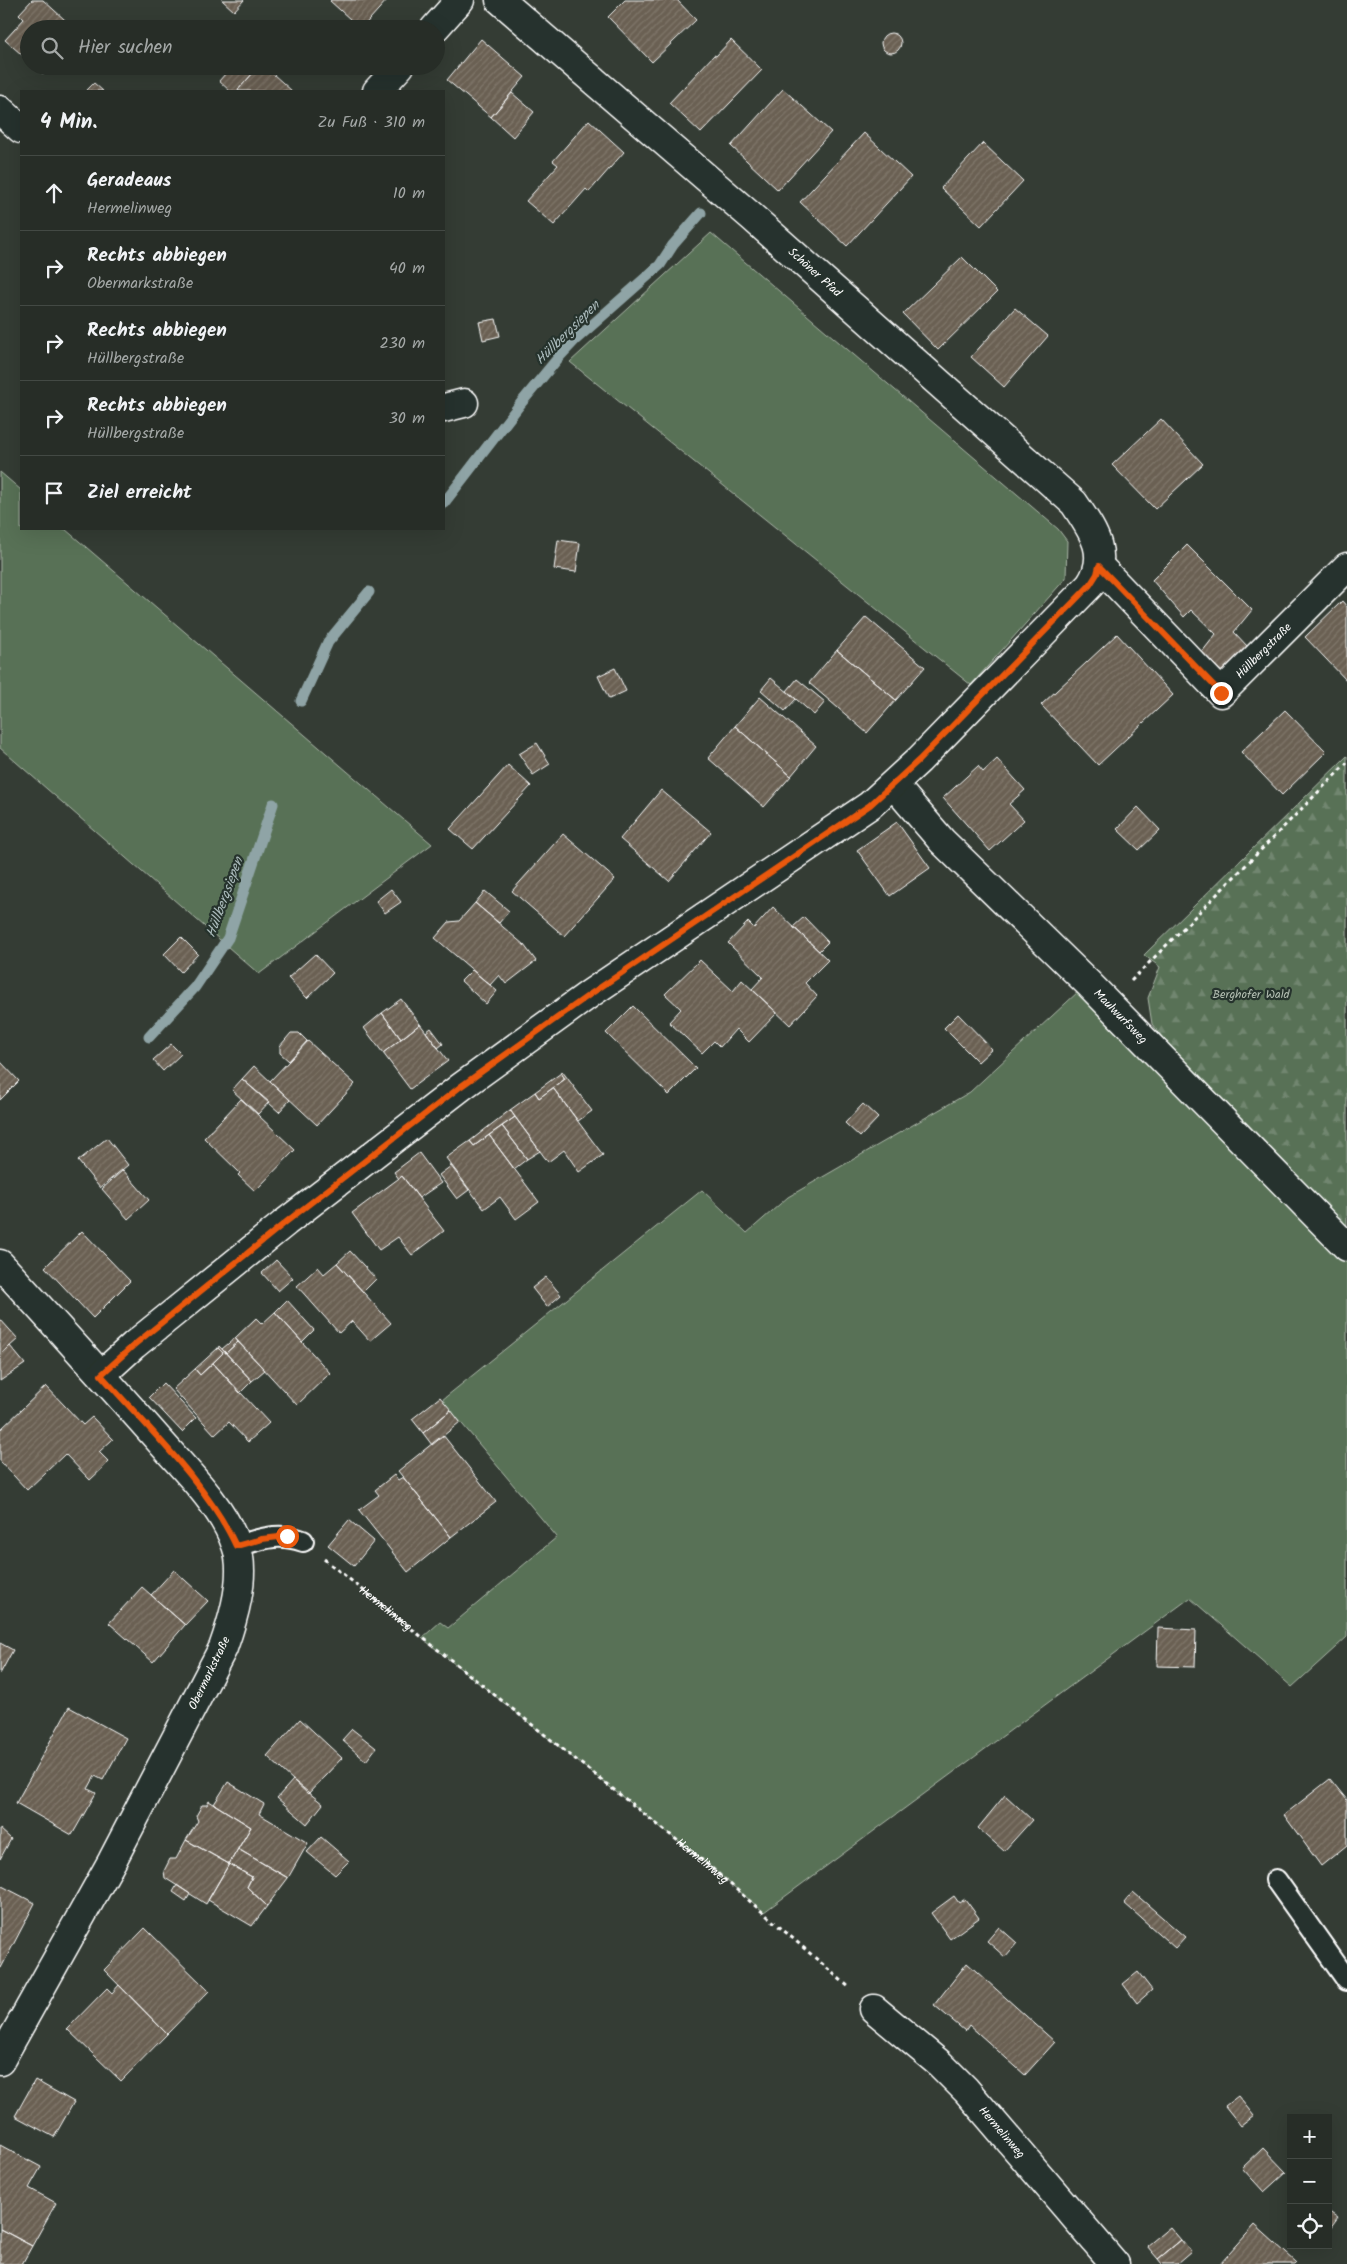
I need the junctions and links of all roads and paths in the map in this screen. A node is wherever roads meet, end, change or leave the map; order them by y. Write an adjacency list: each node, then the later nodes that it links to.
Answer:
1 (460, 0): 3 (street)
2 (500, 0): 8 (street, Schöner Pfad)
3 (442, 20)
4 (392, 75): 5 (street)
5 (378, 90)
6 (0, 110): 7 (street)
7 (20, 128)
8 (1099, 566): 9 (street, Hüllbergstraße); 11 (street)
9 (1347, 567)
10 (1347, 763): 12 (path)
11 (894, 785): 12 (street, Maulwurfsweg); 15 (street)
12 (1108, 1004): 13 (street, Maulwurfsweg)
13 (1347, 1247)
14 (0, 1264): 15 (street, Obermarkstraße)
15 (101, 1375): 17 (street, Obermarkstraße)
16 (303, 1542): 17 (lane); 20 (path, Hermelinweg)
17 (236, 1546): 21 (street, Obermarkstraße)
18 (1276, 1880): 19 (lane)
19 (1347, 1980)
20 (874, 2009): 22 (street, Hermelinweg)
21 (0, 2061)
22 (1115, 2264)

